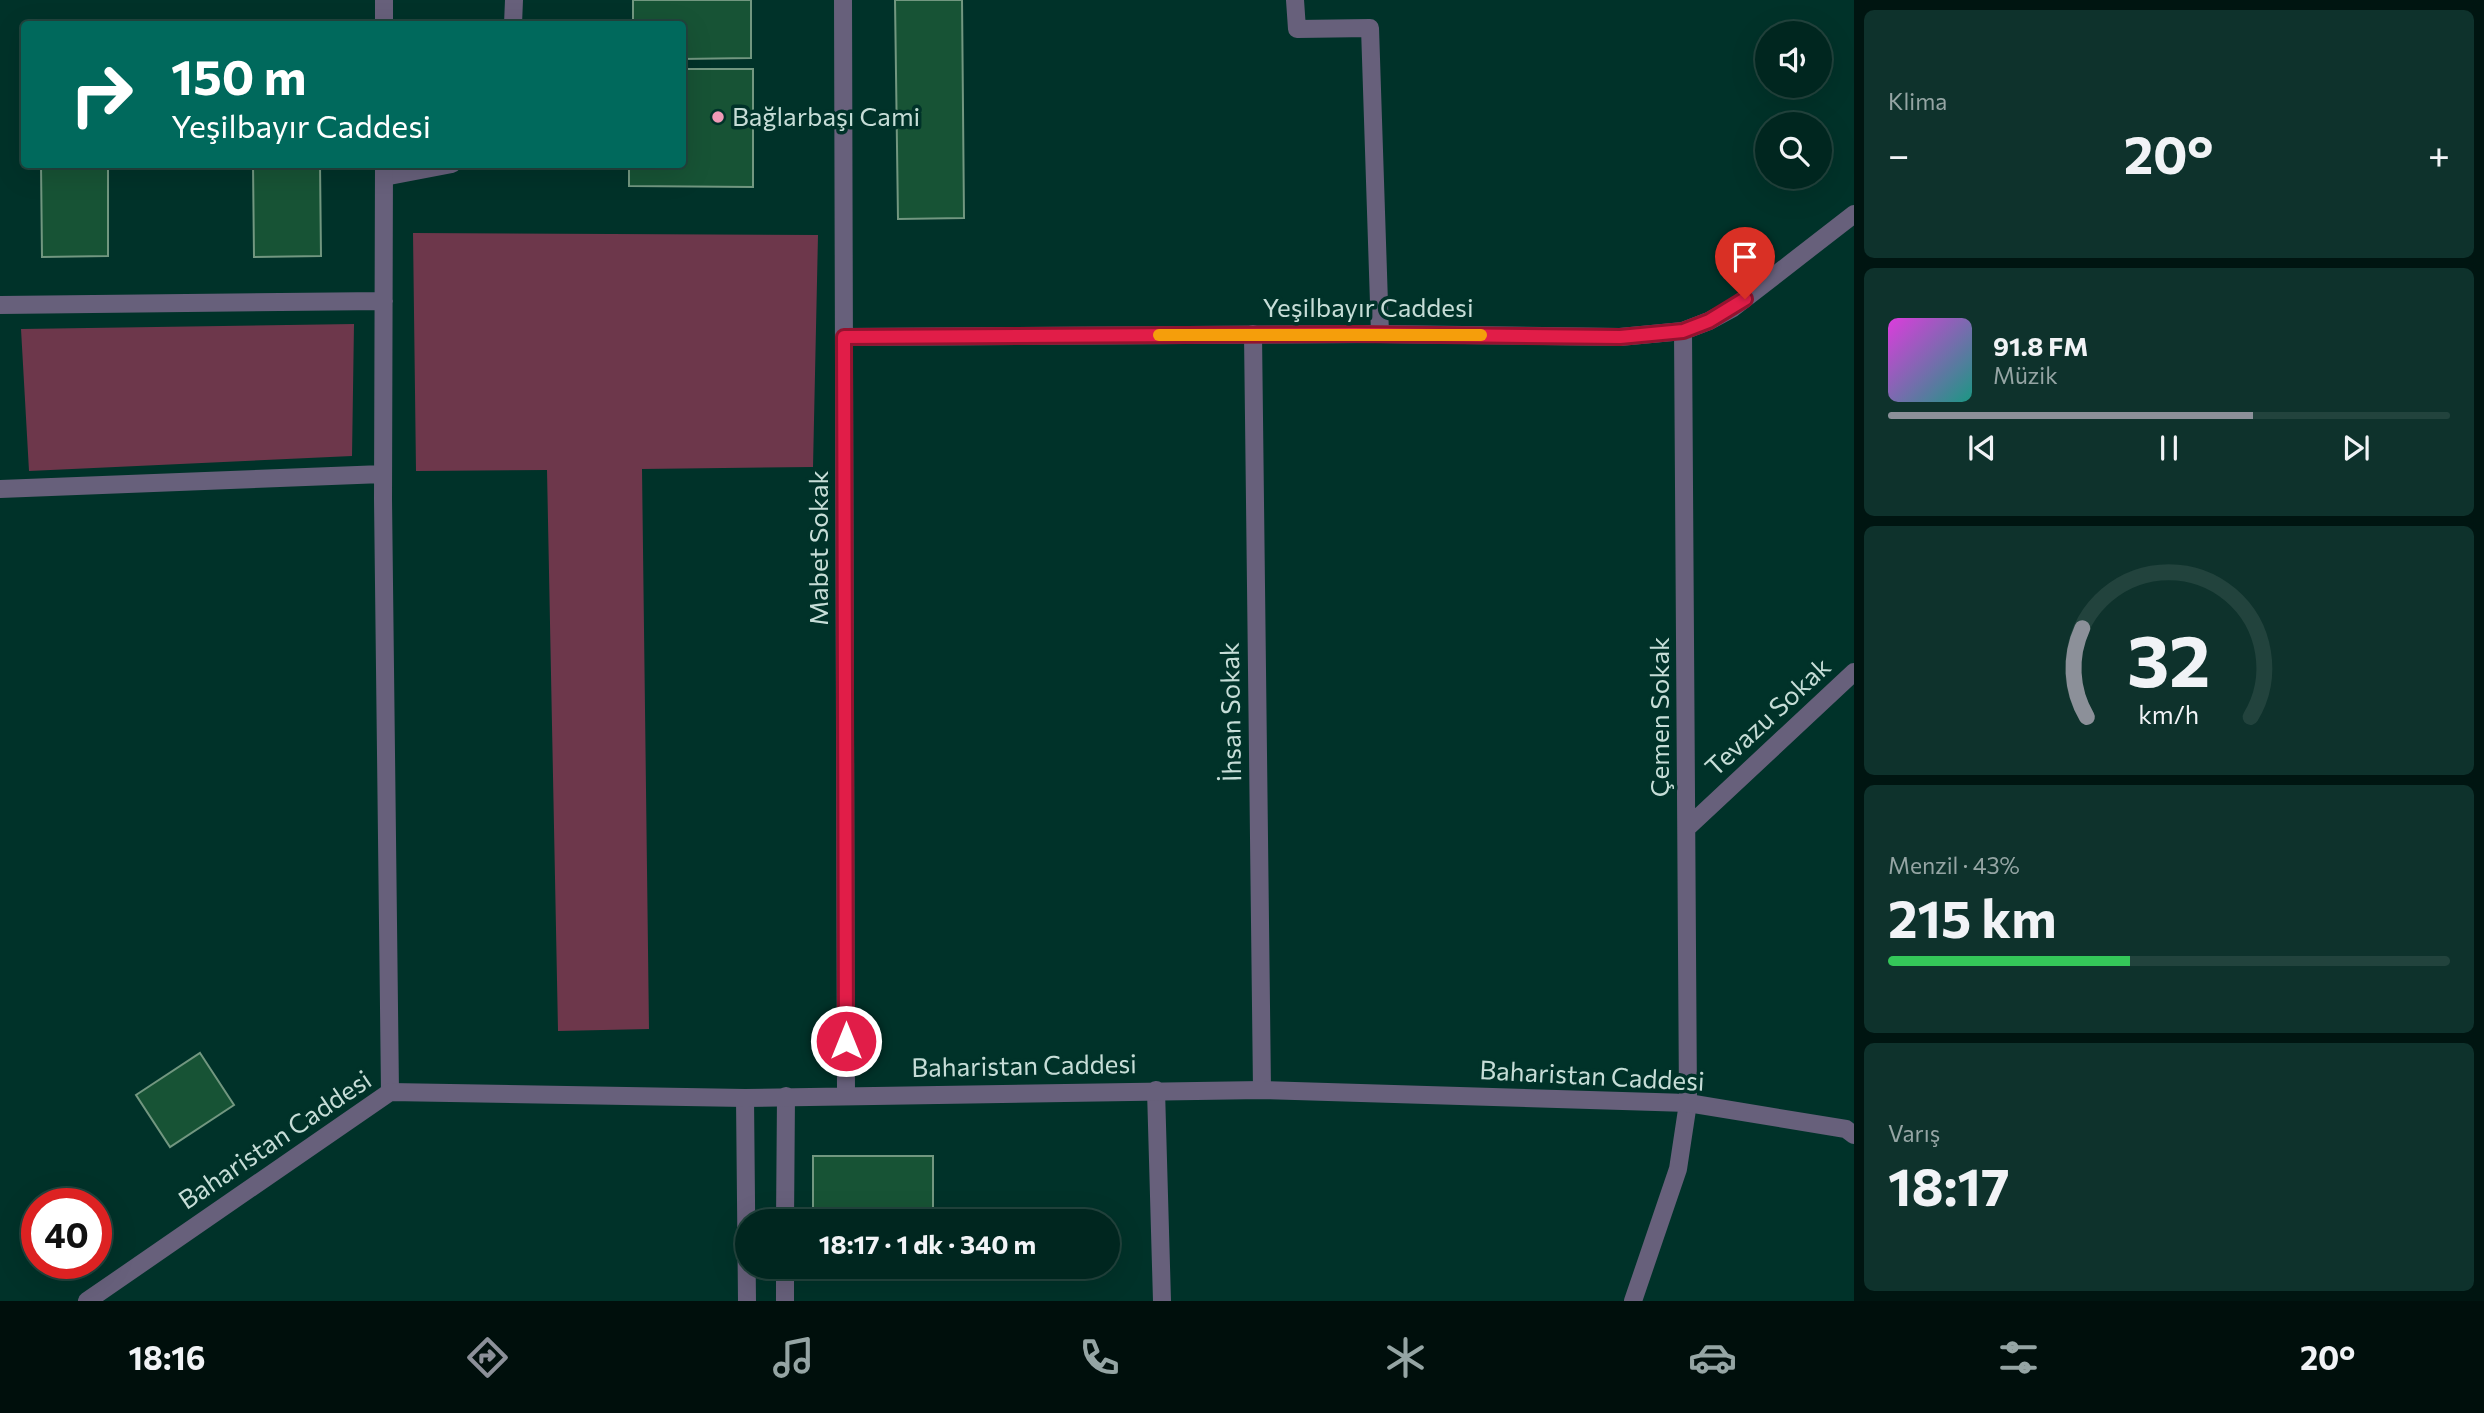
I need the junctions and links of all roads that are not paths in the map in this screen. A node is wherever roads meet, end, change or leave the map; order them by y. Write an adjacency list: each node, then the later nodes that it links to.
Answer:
1 (384, 0): 5 (street)
2 (514, 0): 6 (street)
3 (844, 0): 15 (street, Mabet Sokak)
4 (1295, 0): 14 (street)
5 (384, 21)
6 (513, 21)
7 (413, 168): 8 (street)
8 (384, 171): 10 (street)
9 (1854, 214): 12 (street, Yeşilbayır Caddesi)
10 (384, 301): 11 (street); 16 (street)
11 (0, 306)
12 (1683, 331): 14 (street, Yeşilbayır Caddesi); 19 (street, Çemen Sokak)
13 (1254, 334): 14 (street, Yeşilbayır Caddesi); 15 (street, Yeşilbayır Caddesi); 21 (street, İhsan Sokak)
14 (1380, 334)
15 (844, 337): 23 (street, Mabet Sokak)
16 (383, 474): 17 (street); 22 (street)
17 (0, 488)
18 (1854, 672): 19 (street, Tevazu Sokak)
19 (1687, 828): 26 (street, Çemen Sokak)
20 (1156, 1090): 21 (street, Baharistan Caddesi); 23 (street, Baharistan Caddesi); 33 (street)
21 (1262, 1090): 26 (street, Baharistan Caddesi)
22 (390, 1092): 25 (street, Baharistan Caddesi); 30 (street, Baharistan Caddesi)
23 (846, 1095): 24 (street, Baharistan Caddesi)
24 (786, 1096): 25 (street, Baharistan Caddesi); 28 (street)
25 (745, 1098): 31 (street)
26 (1688, 1103): 27 (street, Baharistan Caddesi); 34 (street, Çemen Sokak)
27 (1851, 1129)
28 (785, 1209)
29 (785, 1279): 32 (street)
30 (87, 1301)
31 (747, 1301)
32 (785, 1301)
33 (1161, 1301)
34 (1633, 1301)

